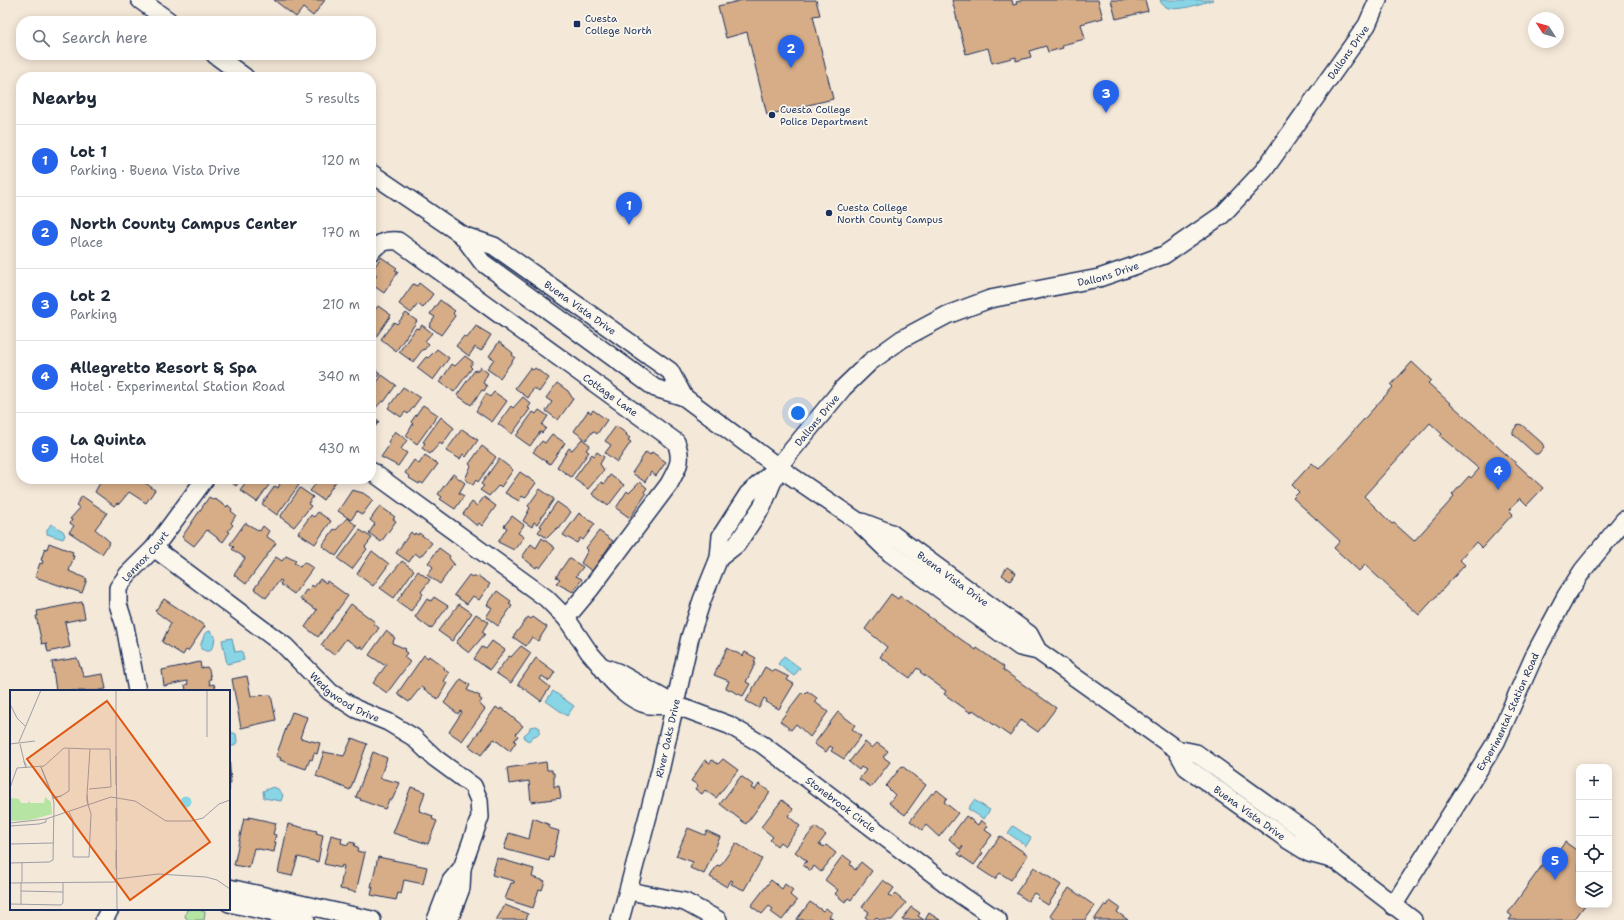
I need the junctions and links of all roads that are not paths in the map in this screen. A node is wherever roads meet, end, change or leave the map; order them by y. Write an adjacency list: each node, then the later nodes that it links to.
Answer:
1 (140, 0): 3 (street)
2 (1378, 0): 10 (street, Dallons Drive)
3 (162, 16)
4 (222, 60): 5 (street)
5 (238, 72)
6 (376, 176): 7 (street, Buena Vista Drive)
7 (462, 235): 9 (street, Buena Vista Drive); 9 (street, Buena Vista Drive)
8 (376, 245): 15 (street, Cottage Lane)
9 (684, 397): 10 (street, Buena Vista Drive)
10 (778, 467): 17 (street, River Oaks Drive); 22 (street, Buena Vista Drive)
11 (376, 475): 15 (street)
12 (201, 484): 14 (street, Lennox Court)
13 (1624, 520): 22 (street, Experimental Station Road)
14 (154, 548): 16 (street, Lennox Court); 18 (street, Wedgwood Drive)
15 (566, 618): 17 (street)
16 (137, 690)
17 (675, 705): 20 (street, River Oaks Drive); 31 (street, Stonebrook Circle)
18 (462, 868): 27 (street, Wedgwood Drive); 28 (street, Wedgwood Drive)
19 (230, 888): 26 (street)
20 (629, 890): 29 (street, River Oaks Drive); 30 (street)
21 (230, 903): 25 (street)
22 (1393, 906): 32 (street, Buena Vista Drive)
23 (109, 910): 24 (street)
24 (104, 920)
25 (306, 920)
26 (372, 920)
27 (436, 920)
28 (449, 920)
29 (620, 920)
30 (718, 920)
31 (998, 920)
32 (1413, 920)

